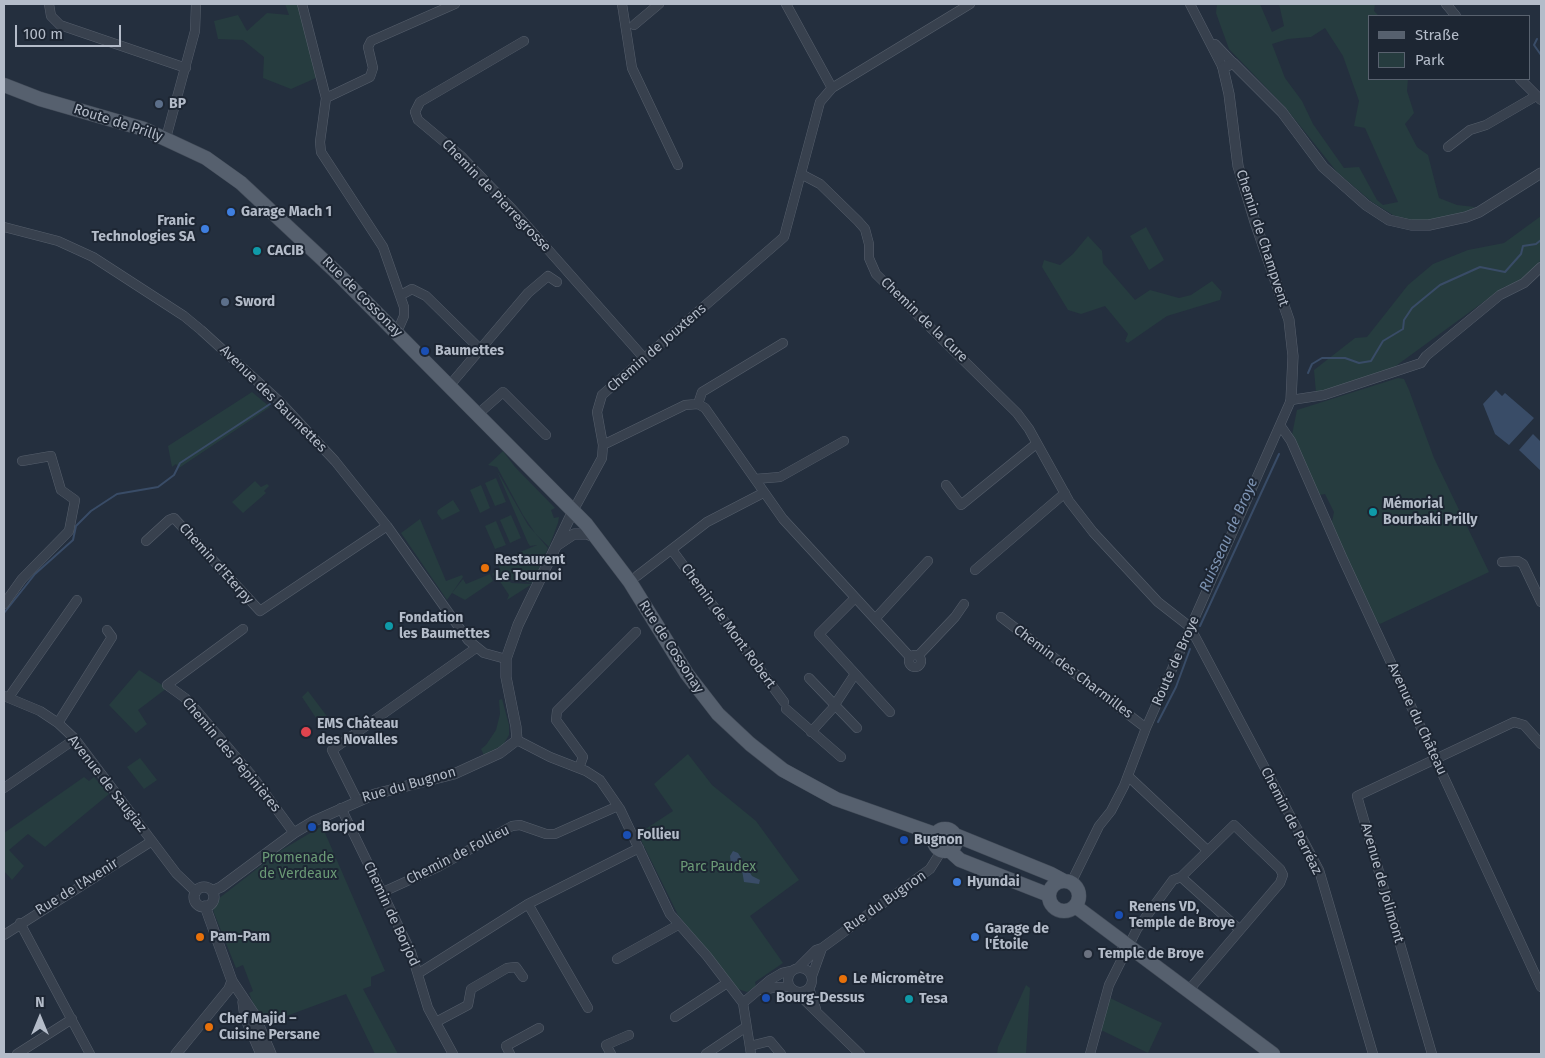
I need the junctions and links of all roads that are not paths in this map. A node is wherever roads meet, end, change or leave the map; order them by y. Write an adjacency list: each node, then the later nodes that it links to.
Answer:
1 (49, 4): 15 (street)
2 (196, 4): 15 (street)
3 (302, 4): 19 (street)
4 (455, 4): 19 (street)
5 (622, 4): 23 (street)
6 (659, 4): 12 (street)
7 (786, 4): 18 (street)
8 (970, 4): 18 (street)
9 (1190, 4): 14 (street)
10 (1446, 4): 11 (street)
11 (1455, 15)
12 (634, 25)
13 (524, 41): 35 (street, Chemin de Pierregrosse)
14 (1228, 65): 25 (street); 31 (street, Chemin de Champvent)
15 (186, 68): 21 (street)
16 (1521, 80): 20 (street)
17 (4, 85): 21 (main road, Route de Prilly)
18 (832, 88): 26 (street, Chemin de Jouxtens)
19 (326, 98): 30 (street)
20 (1539, 98): 22 (street)
21 (166, 138): 24 (main road, Route de Prilly)
22 (1448, 147)
23 (678, 166)
24 (227, 172): 32 (main road, Rue de Cossonay)
25 (1541, 173)
26 (801, 174): 35 (street, Chemin de Jouxtens); 44 (street, Chemin de la Cure)
27 (4, 227): 53 (street, Avenue des Baumettes)
28 (1541, 267): 37 (street)
29 (557, 282): 34 (street)
30 (401, 295): 32 (street); 34 (street)
31 (1289, 320): 37 (street, Route de Broye)
32 (397, 332): 36 (main road, Rue de Cossonay)
33 (783, 343): 38 (street)
34 (481, 350): 36 (street)
35 (644, 358): 45 (street, Chemin de Jouxtens)
36 (450, 385): 39 (main road, Rue de Cossonay)
37 (1291, 400): 40 (street, Route de Broye)
38 (698, 404): 45 (street); 48 (street)
39 (478, 414): 41 (street); 52 (main road, Rue de Cossonay)
40 (1280, 425): 42 (street, Route de Broye); 46 (street, Avenue du Château)
41 (546, 435)
42 (1274, 440): 46 (street); 69 (street, Route de Broye)
43 (844, 441): 48 (street)
44 (1036, 444): 49 (street); 51 (street, Chemin de la Cure)
45 (603, 445): 52 (street, Chemin de Jouxtens)
46 (1294, 450): 88 (street, Avenue du Château)
47 (22, 461): 65 (street)
48 (755, 479): 50 (street)
49 (946, 485)
50 (763, 493): 57 (street, Chemin de Mont Robert); 62 (street)
51 (1065, 493): 60 (street); 69 (street, Chemin de la Cure)
52 (573, 511): 54 (main road, Rue de Cossonay); 56 (street, Chemin de Jouxtens)
53 (387, 526): 55 (street, Chemin d'Eterpy); 73 (street, Avenue des Baumettes)
54 (598, 539): 56 (street); 96 (main road, Rue de Cossonay)
55 (146, 541)
56 (556, 546): 74 (street, Chemin de Jouxtens)
57 (672, 550): 61 (street, Chemin de Mont Robert); 83 (street, Chemin de Mont Robert)
58 (928, 561): 68 (street)
59 (1502, 562): 64 (street)
60 (975, 570)
61 (637, 576)
62 (855, 598): 68 (street); 75 (street)
63 (77, 600): 77 (street)
64 (1541, 602)
65 (4, 604)
66 (964, 604): 68 (street)
67 (1001, 617): 82 (street, Chemin des Charmilles)
68 (875, 619)
69 (1190, 628): 82 (street, Route de Broye); 154 (street, Chemin de Perréaz)
70 (243, 629): 95 (street, Chemin des Pépinières)
71 (107, 630): 80 (street)
72 (636, 632): 89 (street)
73 (476, 648): 74 (street, Avenue des Baumettes); 92 (street)
74 (506, 659): 85 (street, Chemin de Jouxtens)
75 (855, 674): 78 (street); 79 (street)
76 (809, 678): 78 (street)
77 (6, 697): 80 (street, Avenue de Saugiaz)
78 (835, 703): 81 (street); 83 (street)
79 (890, 712)
80 (58, 724): 84 (street, Avenue de Saugiaz)
81 (857, 728)
82 (1146, 728): 90 (street, Route de Broye)
83 (811, 732): 87 (street, Chemin de Mont Robert)
84 (74, 739): 91 (street); 98 (street, Avenue de Saugiaz)
85 (517, 740): 89 (street); 92 (street, Rue du Bugnon)
86 (1541, 744): 88 (street, Avenue de Jolimont)
87 (841, 758)
88 (1436, 760): 125 (street, Avenue du Château); 155 (street, Avenue de Jolimont)
89 (579, 768): 93 (street)
90 (1128, 776): 101 (street); 103 (street, Route de Broye)
91 (4, 788)
92 (357, 800): 94 (street, Rue du Bugnon)
93 (618, 806): 99 (street); 106 (street, Chemin de Follieu)
94 (341, 808): 95 (street, Rue du Bugnon); 106 (street, Chemin de Borjod)
95 (294, 833): 104 (street, Rue du Bugnon)
96 (935, 834): 97 (main road, Rue de Cossonay); 100 (main road)
97 (955, 835): 100 (main road); 103 (main road, Rue de Cossonay)
98 (152, 841): 105 (street, Avenue de Saugiaz); 111 (street, Rue de l'Avenir)
99 (639, 848): 108 (street); 112 (street)
100 (945, 850): 107 (main road); 115 (street, Rue du Bugnon)
101 (1207, 850): 102 (street); 113 (street)
102 (1181, 877): 113 (street); 116 (street)
103 (1067, 882): 107 (main road); 110 (main road)
104 (212, 891): 105 (street); 109 (street)
105 (196, 892): 109 (street)
106 (383, 892): 120 (street, Chemin de Borjod)
107 (1049, 895): 110 (main road)
108 (528, 904): 120 (street); 131 (street)
109 (205, 906): 123 (street)
110 (1075, 906): 116 (main road)
111 (20, 923): 114 (street, Rue de l'Avenir); 134 (street)
112 (678, 926): 117 (street); 124 (street)
113 (1240, 930): 129 (street)
114 (4, 935)
115 (822, 948): 119 (street, Rue du Bugnon); 121 (street)
116 (1129, 948): 118 (street); 118 (street); 129 (main road)
117 (617, 959)
118 (1121, 961): 152 (street)
119 (795, 969): 121 (street); 127 (street, Rue du Bugnon); 128 (street)
120 (419, 973): 135 (street, Chemin de Borjod)
121 (812, 976): 126 (street)
122 (523, 977): 135 (street)
123 (232, 981): 138 (street); 143 (street)
124 (727, 983): 130 (street); 133 (street)
125 (1541, 987)
126 (809, 988): 128 (street, Rue du Bugnon); 132 (street)
127 (761, 990): 128 (street, Rue du Bugnon); 130 (street, Rue du Bugnon)
128 (793, 990): 132 (street)
129 (1188, 991): 153 (main road)
130 (743, 1003): 136 (street)
131 (588, 1008)
132 (816, 1009): 151 (street)
133 (675, 1017)
134 (72, 1019): 141 (street); 142 (street)
135 (436, 1022): 146 (street, Chemin de Borjod)
136 (746, 1027): 140 (street); 149 (street)
137 (539, 1028): 147 (street)
138 (256, 1032): 144 (street); 145 (street)
139 (629, 1035): 148 (street)
140 (750, 1050): 150 (street)
141 (17, 1054)
142 (90, 1054)
143 (176, 1054)
144 (260, 1054)
145 (271, 1054)
146 (453, 1054)
147 (510, 1054)
148 (611, 1054)
149 (706, 1054)
150 (780, 1054)
151 (860, 1054)
152 (1090, 1054)
153 (1273, 1054)
154 (1373, 1054)
155 (1432, 1054)

